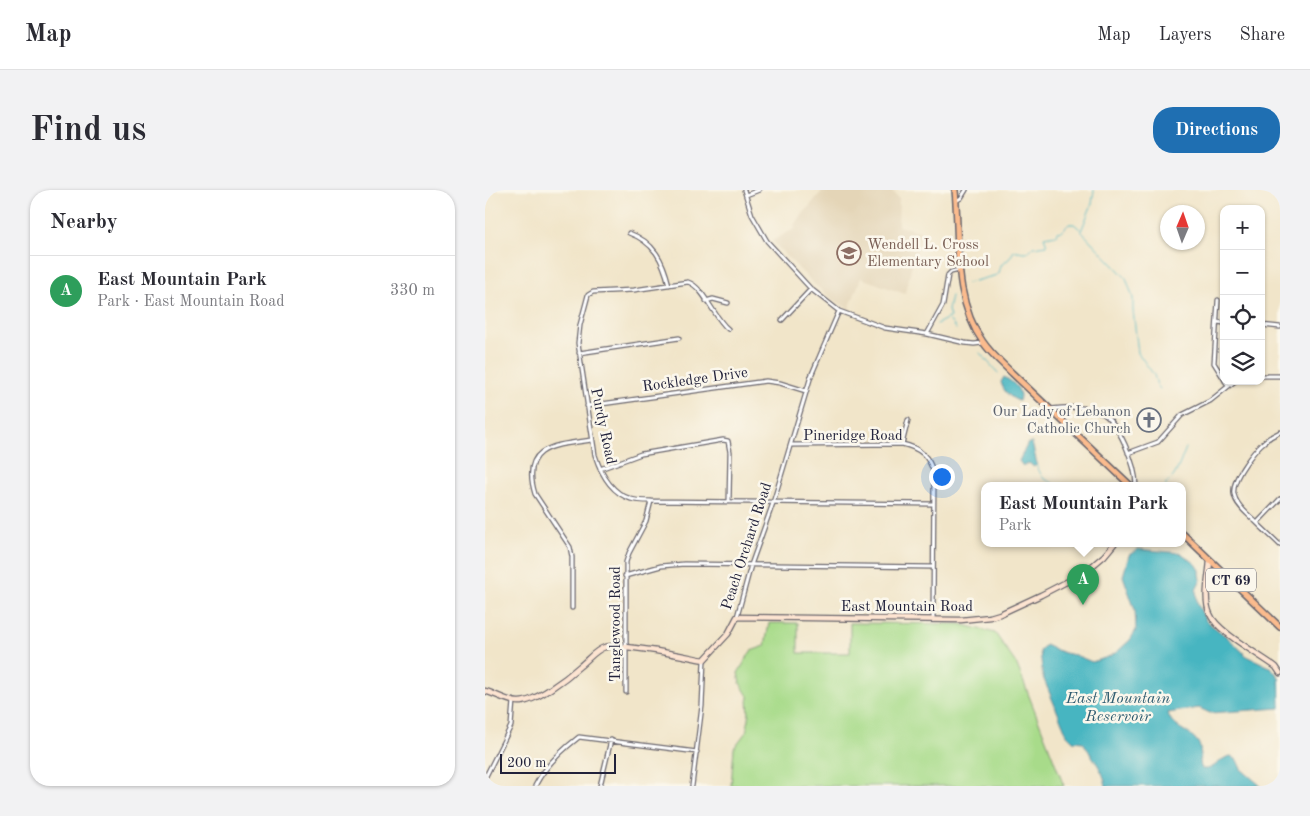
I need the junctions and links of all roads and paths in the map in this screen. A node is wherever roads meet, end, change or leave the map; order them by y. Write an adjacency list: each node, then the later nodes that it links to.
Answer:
1 (489, 190): 6 (street)
2 (744, 190): 7 (street)
3 (759, 190): 7 (street)
4 (955, 190): 8 (main road)
5 (966, 190): 8 (street)
6 (485, 194)
7 (745, 195): 12 (street)
8 (956, 201): 10 (main road)
9 (629, 233): 11 (street)
10 (960, 270): 22 (street); 24 (main road)
11 (669, 285): 14 (street); 25 (street, Purdy Road)
12 (811, 289): 16 (street); 17 (street)
13 (1218, 300): 18 (street)
14 (706, 301): 15 (street); 21 (street)
15 (728, 303)
16 (839, 311): 22 (street); 30 (street, Peach Orchard Road)
17 (782, 320)
18 (1217, 322): 26 (street)
19 (1265, 325): 20 (street)
20 (1280, 327)
21 (728, 330)
22 (927, 334): 24 (street)
23 (679, 338): 25 (street)
24 (984, 343): 32 (main road)
25 (579, 353): 31 (street, Purdy Road)
26 (1220, 372)
27 (1265, 376): 28 (street)
28 (1280, 376)
29 (1229, 386): 38 (street)
30 (806, 391): 31 (street, Rockledge Drive); 37 (street, Peach Orchard Road)
31 (587, 406): 35 (street, Purdy Road)
32 (1049, 409): 38 (street); 40 (main road)
33 (908, 420): 36 (street)
34 (1280, 432): 47 (street)
35 (592, 440): 39 (street, Purdy Road); 55 (street)
36 (902, 444): 37 (street, Pineridge Road); 46 (street, Pineridge Road)
37 (791, 445): 45 (street, Peach Orchard Road)
38 (1128, 452): 41 (street)
39 (599, 469): 43 (street, Purdy Road); 44 (street)
40 (1127, 482)
41 (1136, 482)
42 (1280, 498): 47 (street)
43 (651, 501): 44 (street, Purdy Road); 54 (street, Tanglewood Road)
44 (729, 502): 45 (street, Purdy Road)
45 (773, 503): 46 (street, Purdy Road); 52 (street, Peach Orchard Road)
46 (933, 504): 53 (street, Pineridge Road)
47 (1257, 523): 49 (street)
48 (1186, 538): 51 (main road, CT 69)
49 (1280, 545)
50 (1112, 547): 57 (street, East Mountain Road)
51 (1210, 560): 58 (main road, CT 69); 61 (street)
52 (751, 565): 53 (street); 54 (street); 56 (street, Peach Orchard Road)
53 (933, 567): 57 (street, Pineridge Road)
54 (625, 576): 59 (street, Tanglewood Road)
55 (572, 608)
56 (737, 617): 57 (street, East Mountain Road); 60 (street, Peach Orchard Road)
57 (933, 620)
58 (1280, 627)
59 (625, 648): 60 (street); 63 (street, Tanglewood Road); 64 (street)
60 (704, 660): 66 (street)
61 (1280, 673)
62 (485, 690): 64 (street)
63 (626, 692)
64 (513, 701): 67 (street)
65 (611, 740): 66 (street); 68 (street); 69 (street)
66 (697, 752): 70 (street)
67 (485, 778)
68 (535, 786)
69 (600, 786)
70 (692, 786)

